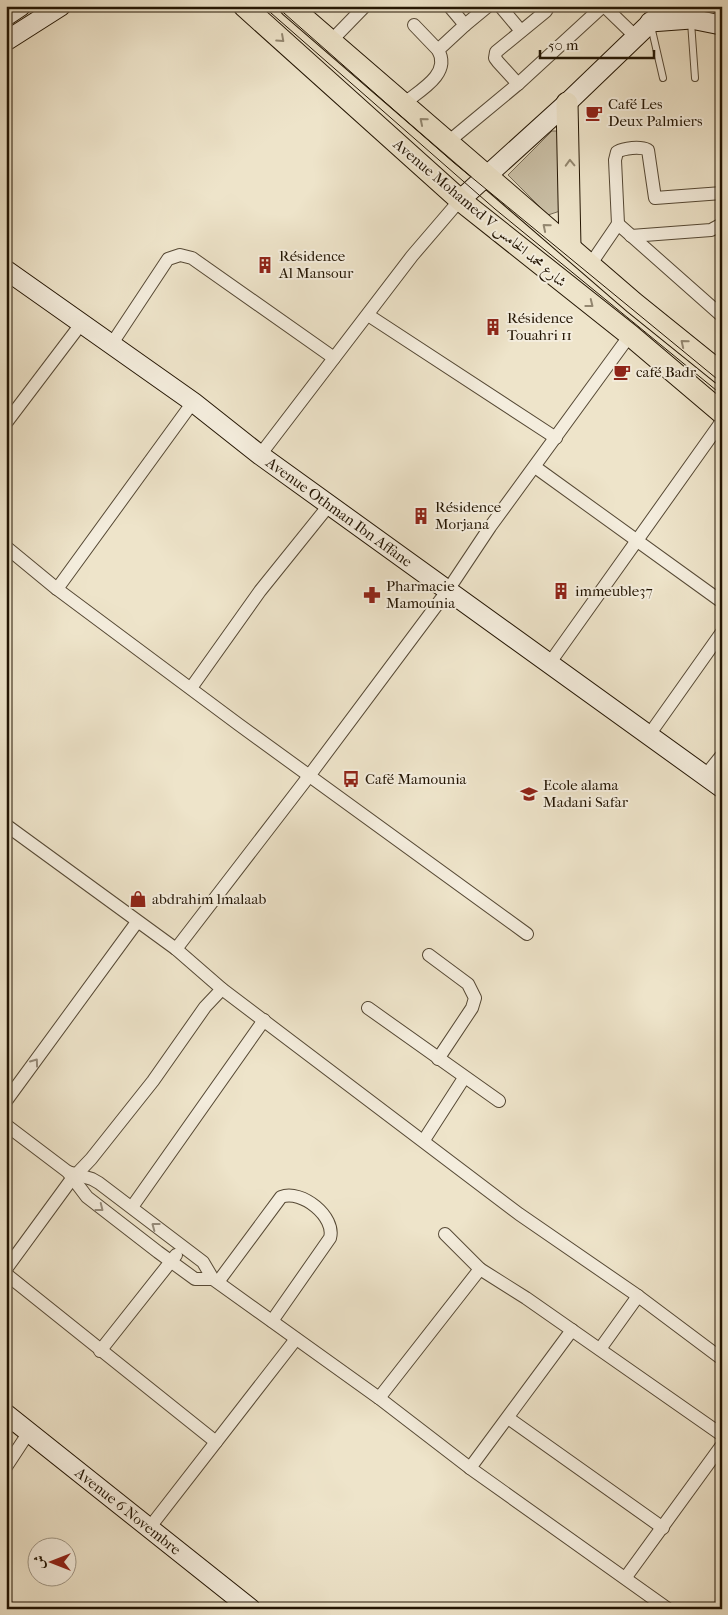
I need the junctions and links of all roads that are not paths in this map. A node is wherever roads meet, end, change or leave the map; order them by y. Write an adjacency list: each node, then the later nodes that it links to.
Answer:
1 (21, 6): 13 (street)
2 (61, 6): 22 (street)
3 (290, 6): 23 (main road, Avenue Mohamed V شارع محمد الخامس)
4 (365, 6): 23 (street)
5 (449, 6): 17 (street)
6 (488, 6): 17 (street)
7 (500, 6): 19 (street)
8 (549, 6): 19 (street)
9 (668, 6): 15 (street)
10 (720, 6): 18 (street)
11 (244, 7): 33 (main road, Avenue Mohamed V شارع محمد الخامس, one-way to 33)
12 (603, 7): 21 (street); 27 (street)
13 (6, 16)
14 (691, 20): 15 (street); 18 (street); 26 (lane)
15 (650, 22): 21 (street); 25 (lane)
16 (414, 25): 24 (street)
17 (465, 25): 24 (street)
18 (721, 25): 20 (street)
19 (521, 31): 27 (street)
20 (722, 31)
21 (635, 36): 28 (street)
22 (6, 41)
23 (330, 42): 29 (main road, Avenue Mohamed V شارع محمد الخامس)
24 (438, 50): 29 (street)
25 (663, 78)
26 (695, 78)
27 (518, 84): 30 (street)
28 (567, 103): 31 (street); 37 (main road, one-way to 28)
29 (403, 104): 30 (main road, Avenue Mohamed V شارع محمد الخامس, one-way to 29)
30 (448, 142): 31 (main road, Avenue Mohamed V شارع محمد الخامس)
31 (486, 177): 33 (street); 37 (main road, Avenue Mohamed V شارع محمد الخامس, one-way to 31)
32 (722, 193): 34 (street)
33 (460, 200): 40 (street); 43 (main road, Avenue Mohamed V شارع محمد الخامس, one-way to 43)
34 (618, 224): 36 (street); 38 (street)
35 (722, 224): 36 (street)
36 (631, 236): 41 (street)
37 (570, 247): 38 (main road, Avenue Mohamed V شارع محمد الخامس)
38 (590, 264): 46 (main road, Avenue Mohamed V شارع محمد الخامس, one-way to 38)
39 (6, 270): 42 (street, Avenue Othman Ibn Affane)
40 (368, 315): 45 (street); 51 (street)
41 (722, 316)
42 (81, 324): 44 (street, Avenue Othman Ibn Affane); 50 (street)
43 (630, 335): 48 (main road, Avenue Mohamed V شارع محمد الخامس); 51 (street)
44 (111, 345): 45 (street); 47 (street, Avenue Othman Ibn Affane)
45 (334, 358): 52 (street)
46 (722, 374)
47 (193, 402): 52 (street, Avenue Othman Ibn Affane); 57 (street)
48 (722, 413)
49 (722, 421): 55 (street)
50 (6, 423)
51 (556, 438): 53 (street)
52 (260, 455): 54 (street, Avenue Othman Ibn Affane)
53 (536, 467): 55 (street); 58 (street)
54 (330, 504): 58 (street, Avenue Othman Ibn Affane); 62 (street)
55 (635, 540): 59 (street); 61 (street)
56 (6, 547): 57 (street)
57 (57, 589): 62 (street)
58 (448, 590): 61 (street, Avenue Othman Ibn Affane); 65 (street)
59 (722, 602)
60 (722, 632): 63 (street)
61 (549, 664): 63 (street, Avenue Othman Ibn Affane)
62 (191, 688): 65 (street)
63 (649, 735): 66 (street, Avenue Othman Ibn Affane)
64 (722, 755): 66 (street)
65 (309, 776): 70 (street); 71 (street)
66 (705, 776): 67 (street, Avenue Othman Ibn Affane)
67 (722, 788)
68 (6, 825): 69 (street)
69 (137, 922): 71 (street); 78 (street, one-way to 69)
70 (527, 934)
71 (176, 949): 73 (street)
72 (428, 955): 76 (street)
73 (222, 990): 75 (street); 82 (street)
74 (368, 1008): 76 (street)
75 (264, 1020): 81 (street); 83 (street)
76 (438, 1059): 77 (street)
77 (464, 1078): 79 (street); 81 (street)
78 (6, 1101)
79 (500, 1101)
80 (6, 1125): 82 (street)
81 (424, 1140): 91 (street)
82 (72, 1175): 83 (street); 86 (street, one-way to 86); 87 (street)
83 (132, 1207): 85 (street, one-way to 83)
84 (445, 1234): 88 (street)
85 (182, 1247): 86 (street); 90 (street)
86 (171, 1261): 90 (street); 96 (street)
87 (6, 1269)
88 (480, 1269): 93 (street); 98 (street)
89 (6, 1274): 96 (street)
90 (215, 1280): 92 (street); 92 (street)
91 (638, 1296): 95 (street); 97 (street)
92 (272, 1321): 94 (street)
93 (572, 1330): 95 (street); 100 (street)
94 (296, 1339): 98 (street); 103 (street)
95 (600, 1349): 102 (street)
96 (100, 1351): 103 (street)
97 (722, 1359)
98 (380, 1398): 106 (street)
99 (6, 1414): 101 (street, Avenue 6 Novembre)
100 (508, 1418): 106 (street); 108 (street)
101 (29, 1432): 105 (street); 107 (street, Avenue 6 Novembre)
102 (722, 1435)
103 (216, 1442): 107 (street)
104 (722, 1445): 108 (street)
105 (6, 1467)
106 (470, 1468): 109 (street)
107 (150, 1527): 111 (street, Avenue 6 Novembre)
108 (663, 1528): 109 (street)
109 (626, 1577): 112 (street)
110 (722, 1605): 113 (street)
111 (251, 1609)
112 (668, 1609)
113 (719, 1609)

